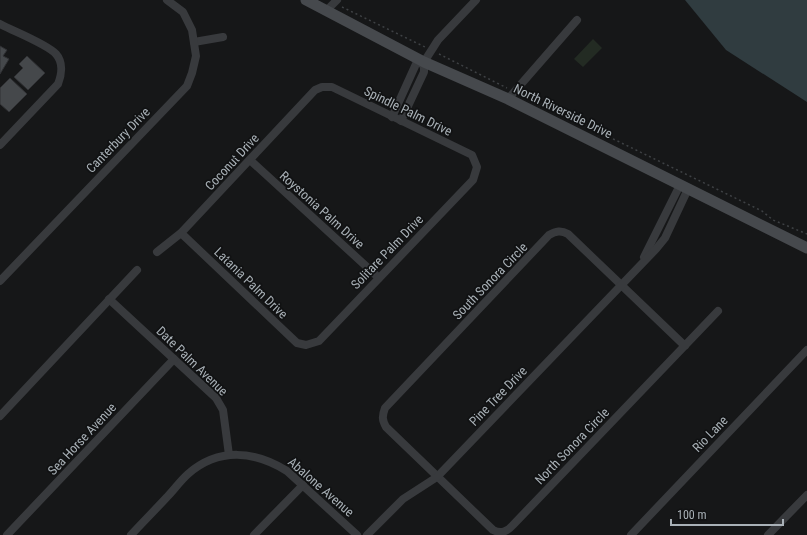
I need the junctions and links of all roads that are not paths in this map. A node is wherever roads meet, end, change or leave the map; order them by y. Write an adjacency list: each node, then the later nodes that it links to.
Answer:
1 (167, 0): 8 (street, Canterbury Drive)
2 (306, 0): 4 (street, North Riverside Drive)
3 (476, 0): 9 (street)
4 (333, 4): 9 (street, North Riverside Drive)
5 (577, 20): 11 (street)
6 (0, 24): 14 (street)
7 (223, 37): 8 (street)
8 (194, 42): 23 (street, Canterbury Drive)
9 (424, 62): 11 (street, North Riverside Drive); 12 (street); 13 (street)
10 (322, 88): 12 (street, Spindle Palm Drive); 15 (street, Coconut Drive)
11 (511, 95): 17 (street, North Riverside Drive)
12 (392, 116): 13 (street, Spindle Palm Drive)
13 (401, 121): 16 (street, Spindle Palm Drive)
14 (0, 145)
15 (250, 160): 18 (street, Coconut Drive); 22 (street, Roystonia Palm Drive)
16 (477, 167): 22 (street, Solitare Palm Drive)
17 (684, 187): 19 (street, North Riverside Drive); 24 (street, Pine Tree Drive)
18 (182, 233): 20 (street, Coconut Drive); 27 (street, Latania Palm Drive)
19 (807, 248)
20 (157, 252)
21 (137, 270): 25 (street)
22 (379, 278): 27 (street, Solitare Palm Drive)
23 (0, 281)
24 (621, 285): 28 (street, South Sonora Circle); 33 (street, Pine Tree Drive); 33 (street, South Sonora Circle)
25 (109, 300): 30 (street, Date Palm Avenue); 31 (street)
26 (718, 311): 28 (street, North Sonora Circle)
27 (306, 345)
28 (685, 346): 33 (street, North Sonora Circle)
29 (807, 350): 41 (street, Rio Lane)
30 (174, 359): 32 (street, Date Palm Avenue); 36 (street, Sea Horse Avenue)
31 (0, 416)
32 (229, 455): 34 (street, Abalone Avenue); 37 (street, Abalone Avenue)
33 (437, 477): 40 (street, Pine Tree Drive)
34 (302, 485): 38 (street); 39 (street, Abalone Avenue)
35 (807, 495): 42 (street)
36 (7, 535)
37 (131, 535)
38 (254, 535)
39 (357, 535)
40 (367, 535)
41 (631, 535)
42 (768, 535)

